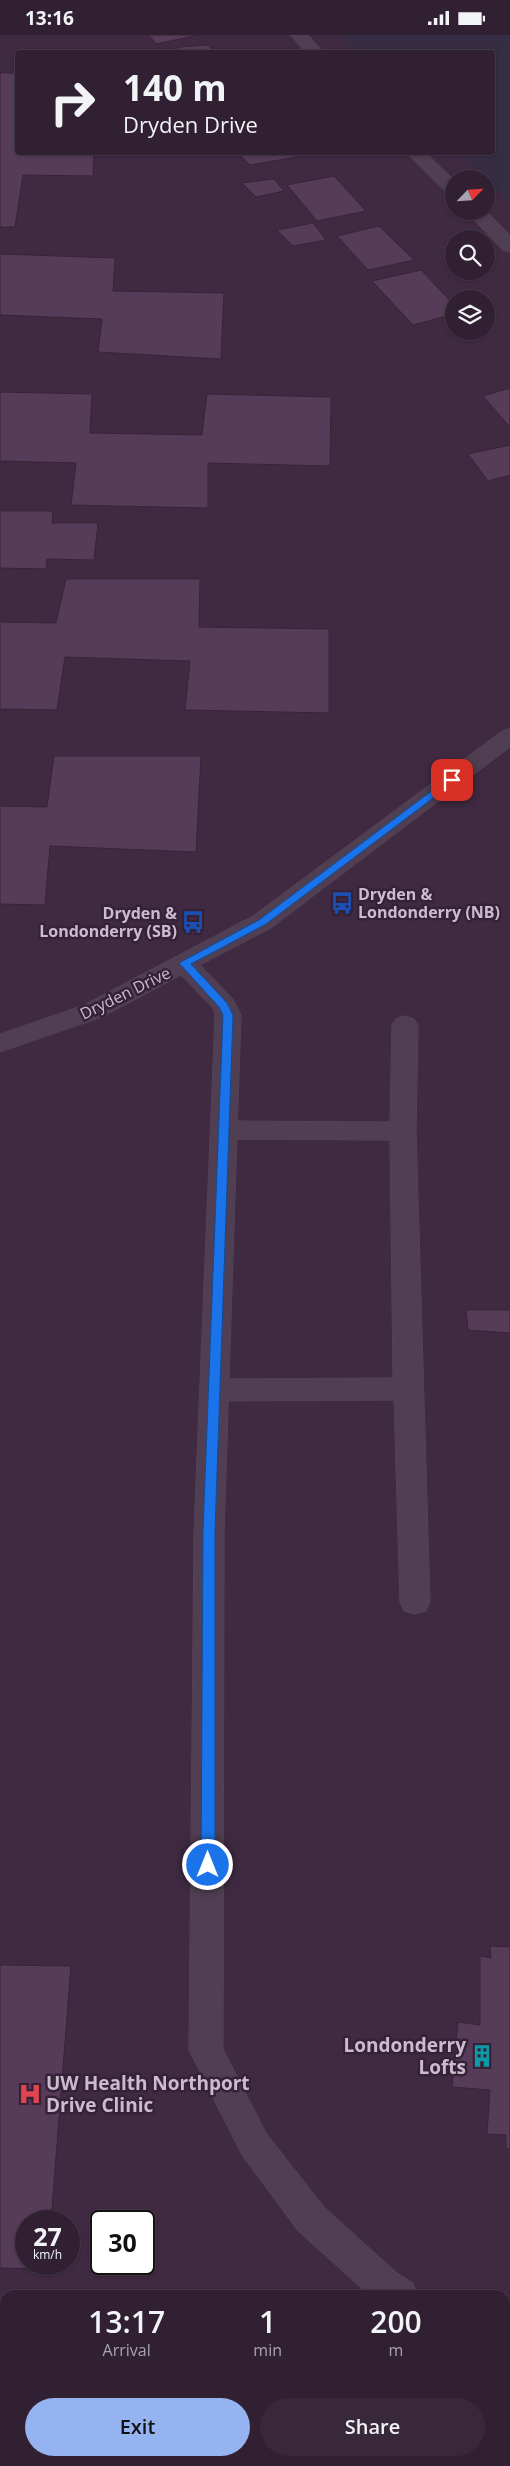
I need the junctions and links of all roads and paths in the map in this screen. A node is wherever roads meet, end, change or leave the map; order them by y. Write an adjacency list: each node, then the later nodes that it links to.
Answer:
1 (298, 35): 2 (street)
2 (313, 50)
3 (418, 155): 4 (street)
4 (445, 181)
5 (484, 220): 6 (street)
6 (510, 246)
7 (510, 736): 8 (street, Dryden Drive)
8 (184, 963): 10 (street, Dryden Drive); 11 (street)
9 (405, 1025): 12 (street)
10 (0, 1043)
11 (224, 1130): 12 (street); 14 (street)
12 (403, 1131): 13 (street)
13 (408, 1389): 14 (street); 15 (street)
14 (214, 1390): 16 (street)
15 (415, 1601)
16 (392, 2290)

